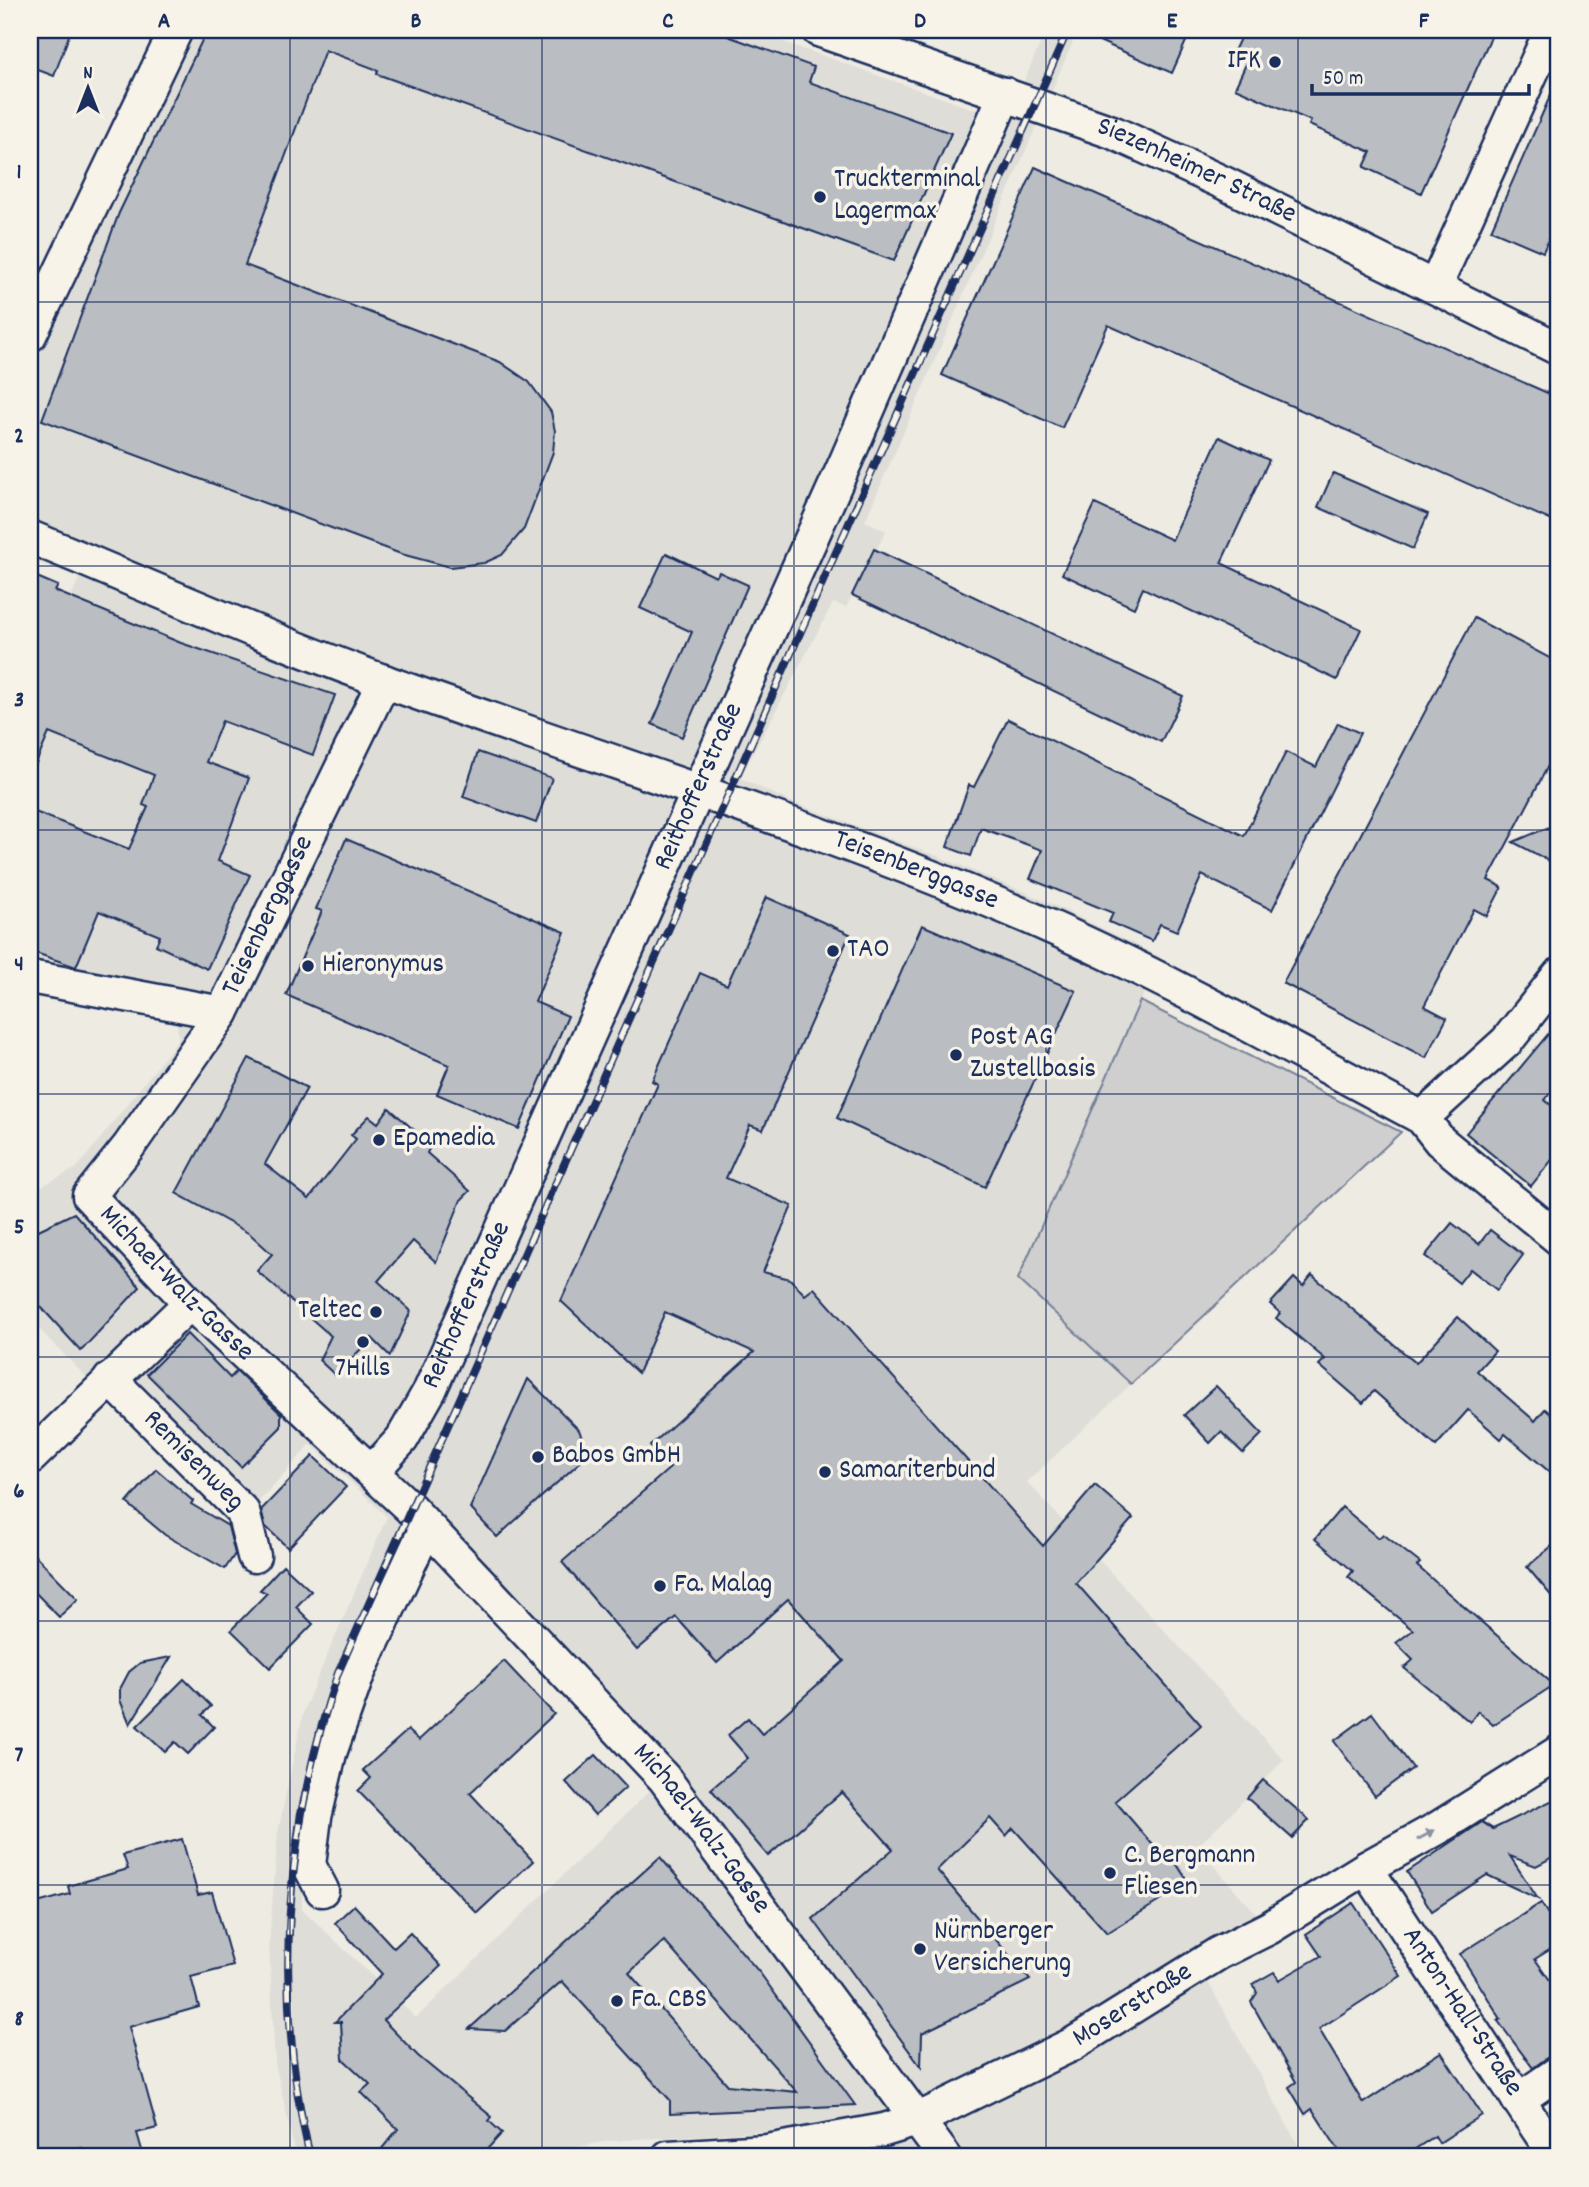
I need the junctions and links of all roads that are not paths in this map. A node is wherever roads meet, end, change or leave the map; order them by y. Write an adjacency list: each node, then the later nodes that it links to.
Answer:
1 (176, 30): 6 (street)
2 (818, 30): 4 (street, Siezenheimer Straße)
3 (1551, 30): 5 (street)
4 (1005, 94): 5 (street, Siezenheimer Straße); 10 (street, Reithofferstraße)
5 (1435, 287): 7 (street, Siezenheimer Straße)
6 (30, 335)
7 (1559, 349)
8 (30, 537): 9 (street, Teisenberggasse)
9 (384, 681): 10 (street, Teisenberggasse); 13 (street, Teisenberggasse)
10 (696, 791): 14 (street, Teisenberggasse); 19 (street, Reithofferstraße)
11 (1559, 975): 14 (street)
12 (30, 977): 13 (street, Teisenberggasse)
13 (222, 1013): 16 (street, Michael-Walz-Gasse)
14 (1422, 1118): 15 (street, Teisenberggasse)
15 (1559, 1239)
16 (190, 1303): 17 (street); 19 (street, Michael-Walz-Gasse)
17 (110, 1379): 18 (street); 21 (street, Remisenweg)
18 (30, 1458)
19 (373, 1471): 20 (street, Michael-Walz-Gasse)
20 (426, 1528): 24 (street); 27 (street, Michael-Walz-Gasse)
21 (254, 1556)
22 (1559, 1752): 23 (street, Moserstraße, one-way to 22)
23 (1366, 1868): 26 (street, Anton-Hall-Straße); 27 (street, Moserstraße)
24 (322, 1890)
25 (1559, 2072): 26 (street)
26 (1518, 2100): 30 (street, Anton-Hall-Straße)
27 (917, 2120): 28 (street, Moserstraße); 29 (street, Michael-Walz-Gasse)
28 (668, 2157)
29 (945, 2157)
30 (1556, 2157)

